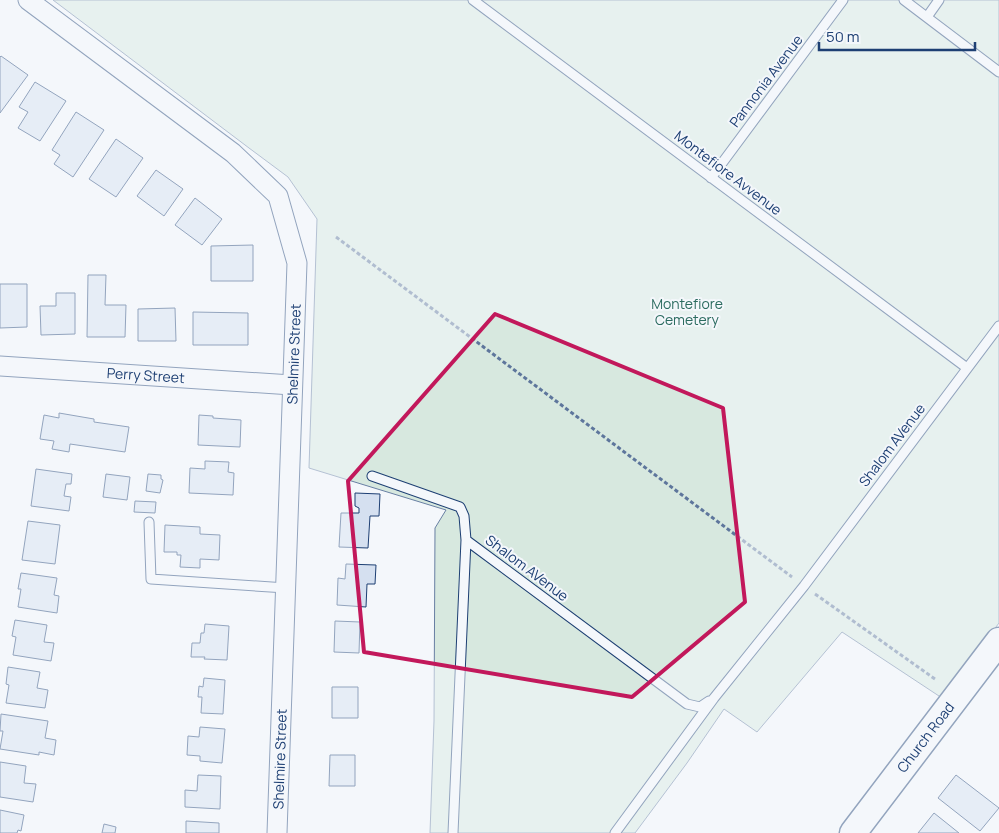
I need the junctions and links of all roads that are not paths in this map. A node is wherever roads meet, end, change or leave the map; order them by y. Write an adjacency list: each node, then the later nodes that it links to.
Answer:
1 (28, 0): 12 (street, Shelmire Street)
2 (473, 0): 8 (lane, Montefiore Avvenue)
3 (843, 0): 8 (lane, Pannonia Avenue)
4 (904, 0): 6 (lane)
5 (939, 0): 6 (lane)
6 (926, 17): 7 (lane)
7 (999, 72)
8 (711, 178): 11 (lane, Montefiore Avvenue)
9 (999, 326): 11 (lane, Shalom AVenue)
10 (0, 366): 12 (street, Perry Street)
11 (967, 368): 18 (lane, Shalom AVenue)
12 (292, 385): 16 (street, Shelmire Street)
13 (372, 476): 15 (lane)
14 (149, 522): 16 (lane)
15 (466, 540): 18 (lane, Shalom AVenue); 20 (lane, Shalom AVenue)
16 (286, 588): 19 (street, Shelmire Street)
17 (999, 641): 22 (street, Church Road)
18 (714, 698): 21 (lane, Shalom AVenue)
19 (277, 833)
20 (453, 833)
21 (615, 833)
22 (853, 833)

